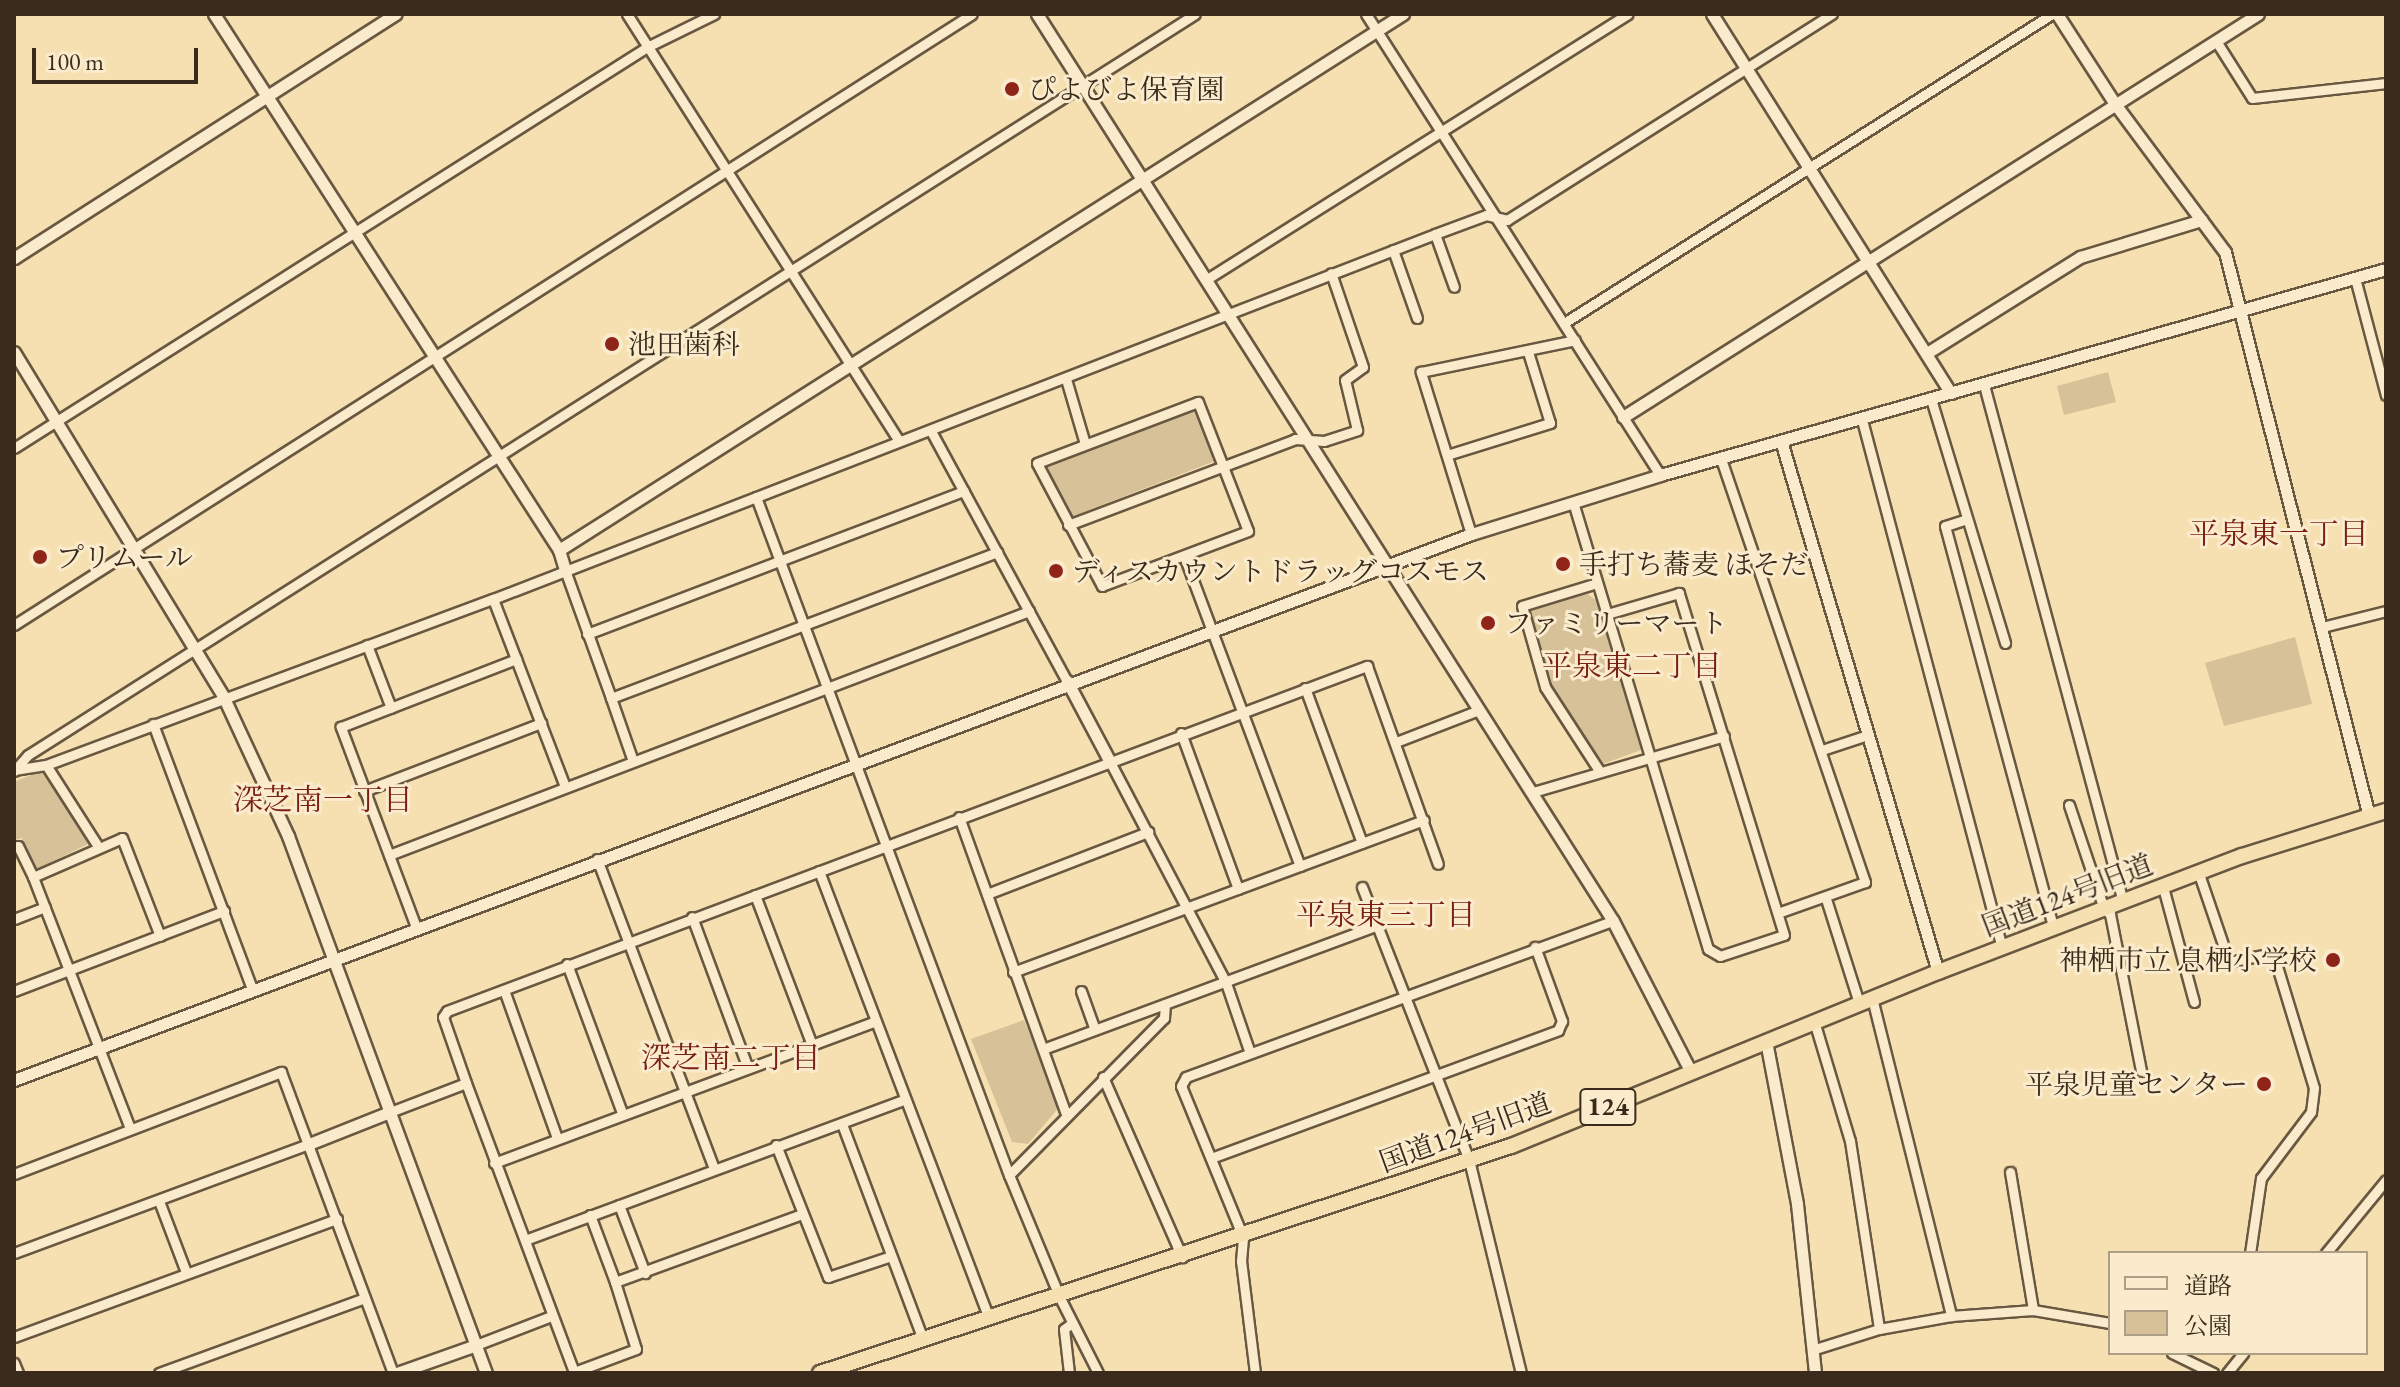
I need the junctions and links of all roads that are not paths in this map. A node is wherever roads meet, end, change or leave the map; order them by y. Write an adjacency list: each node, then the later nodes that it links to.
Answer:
1 (214, 14): 21 (street)
2 (396, 14): 21 (street)
3 (627, 14): 17 (street)
4 (714, 14): 17 (street)
5 (972, 14): 25 (street)
6 (1037, 14): 20 (street)
7 (1195, 14): 20 (street)
8 (1366, 14): 15 (street)
9 (1403, 14): 15 (street)
10 (1627, 14): 23 (street)
11 (1712, 14): 18 (street)
12 (1832, 14): 18 (street)
13 (2055, 14): 22 (street); 24 (street)
14 (2258, 14): 16 (street)
15 (1377, 31): 23 (street); 26 (street)
16 (2216, 41): 19 (street); 22 (street)
17 (647, 47): 25 (street); 29 (street)
18 (1747, 69): 24 (street); 27 (street)
19 (2386, 83)
20 (1083, 85): 26 (street); 35 (street)
21 (266, 97): 29 (street); 32 (street)
22 (2115, 104): 28 (street); 33 (street)
23 (1442, 131): 27 (street); 38 (street)
24 (1809, 168): 33 (street); 43 (street)
25 (726, 171): 35 (street); 48 (street)
26 (1143, 179): 38 (street); 49 (street)
27 (1496, 218): 30 (street); 43 (street)
28 (2202, 220): 40 (street); 47 (street)
29 (355, 232): 48 (street); 57 (street)
30 (1435, 234): 31 (street); 39 (street)
31 (1393, 250): 36 (street); 42 (street)
32 (14, 258)
33 (1868, 263): 47 (street); 55 (street)
34 (2386, 269): 37 (street)
35 (790, 272): 49 (street); 65 (street)
36 (1331, 273): 41 (street); 59 (street)
37 (2355, 278): 40 (street); 53 (street)
38 (1207, 279): 41 (street)
39 (1454, 287)
40 (2240, 310): 51 (street); 89 (street)
41 (1228, 314): 50 (street); 59 (street)
42 (1417, 318)
43 (1564, 323): 44 (street)
44 (1575, 340): 46 (street); 55 (street)
45 (14, 352): 57 (street)
46 (1528, 352): 64 (street); 64 (street)
47 (1927, 353): 52 (street)
48 (432, 358): 65 (street); 75 (street)
49 (850, 366): 60 (street); 76 (street)
50 (1066, 379): 58 (street); 61 (street)
51 (1984, 385): 52 (street); 144 (street)
52 (1951, 393): 54 (street)
53 (2386, 395)
54 (1931, 399): 56 (street); 72 (street)
55 (1623, 417): 68 (street)
56 (1862, 420): 62 (street); 159 (street)
57 (57, 421): 63 (street); 75 (street)
58 (931, 431): 60 (street); 69 (street)
59 (1307, 439): 67 (street); 80 (street)
60 (899, 441): 70 (street)
61 (1085, 444): 67 (street); 73 (street)
62 (1782, 444): 66 (street); 107 (street)
63 (14, 448)
64 (1447, 455): 74 (street)
65 (497, 458): 76 (street); 94 (street)
66 (1721, 459): 68 (street); 110 (street)
67 (1225, 466): 73 (street); 78 (street)
68 (1660, 475): 71 (street)
69 (964, 491): 77 (street); 79 (street)
70 (756, 497): 79 (street); 81 (street)
71 (1573, 502): 74 (street); 82 (street)
72 (1967, 519): 92 (street); 155 (street)
73 (1068, 525): 78 (street)
74 (1471, 534): 80 (street)
75 (136, 548): 88 (street); 94 (street)
76 (559, 550): 81 (street)
77 (997, 552): 84 (street); 87 (street)
78 (1184, 556): 90 (street)
79 (780, 560): 87 (street); 91 (street)
80 (1387, 565): 90 (street); 103 (street)
81 (565, 570): 83 (street); 91 (street)
82 (1597, 583): 86 (street); 117 (street)
83 (493, 599): 93 (street); 95 (street)
84 (1029, 611): 96 (street); 97 (street)
85 (2386, 611): 89 (street)
86 (1607, 614): 108 (street); 111 (street)
87 (805, 624): 97 (street); 100 (street)
88 (14, 625)
89 (2322, 627): 123 (street)
90 (1215, 630): 96 (street); 102 (street)
91 (587, 634): 100 (street)
92 (2005, 643)
93 (367, 645): 99 (street); 101 (street)
94 (196, 649): 99 (street); 116 (street)
95 (516, 659): 101 (street); 104 (street)
96 (1067, 681): 112 (street); 114 (street)
97 (830, 687): 113 (street); 114 (street)
98 (1305, 688): 102 (street); 109 (street); 128 (street)
99 (224, 698): 105 (street); 160 (street)
100 (611, 698): 113 (street)
101 (391, 708): 119 (street)
102 (1244, 710): 106 (street); 134 (street)
103 (1479, 710): 109 (street); 120 (street)
104 (541, 723): 118 (street); 119 (street)
105 (153, 724): 115 (street); 148 (street)
106 (1181, 733): 112 (street); 140 (street)
107 (1868, 735): 110 (street); 164 (street)
108 (1724, 736): 111 (street); 149 (street)
109 (1396, 742): 125 (street)
110 (1822, 750): 143 (street)
111 (1650, 759): 117 (street); 149 (street)
112 (1109, 760): 124 (street); 126 (street)
113 (633, 761): 118 (street)
114 (857, 763): 127 (street); 132 (street)
115 (46, 765): 116 (street); 130 (street)
116 (14, 770)
117 (1600, 772): 120 (street)
118 (565, 787): 131 (street)
119 (364, 791): 131 (street)
120 (1533, 792): 152 (street)
121 (2069, 805): 147 (street)
122 (2386, 811): 123 (highway, 国道124号旧道 / 124)
123 (2369, 816): 136 (highway, 国道124号旧道 / 124)
124 (959, 817): 127 (street); 141 (street)
125 (1424, 820): 128 (street); 133 (street)
126 (1148, 832): 141 (street); 146 (street)
127 (887, 843): 135 (street); 205 (street)
128 (1362, 843): 134 (street)
129 (14, 847): 137 (street)
130 (99, 848): 137 (street); 156 (street)
131 (389, 855): 154 (street)
132 (597, 859): 154 (street); 157 (street)
133 (1438, 864)
134 (1300, 866): 140 (street)
135 (819, 871): 142 (street); 175 (street)
136 (2199, 874): 139 (highway, 国道124号旧道 / 124); 214 (street)
137 (33, 877): 145 (street)
138 (1362, 887): 153 (street)
139 (2163, 887): 144 (highway, 国道124号旧道 / 124); 172 (street)
140 (1238, 889): 146 (street)
141 (987, 894): 163 (street)
142 (755, 895): 150 (street); 178 (street)
143 (1826, 899): 149 (street); 171 (street)
144 (2123, 902): 147 (highway, 国道124号旧道 / 124)
145 (45, 907): 151 (street); 162 (street)
146 (1187, 907): 163 (street); 165 (street)
147 (2104, 909): 155 (highway, 国道124号旧道 / 124); 183 (street)
148 (224, 911): 156 (street); 168 (street)
149 (1778, 913)
150 (692, 917): 157 (street); 182 (street)
151 (14, 919)
152 (1613, 921): 158 (street); 184 (street)
153 (1376, 926): 165 (street); 170 (street)
154 (416, 927): 160 (street)
155 (2054, 929): 159 (highway, 国道124号旧道 / 124)
156 (160, 936): 162 (street)
157 (629, 941): 161 (street); 189 (street)
158 (1535, 947): 170 (street); 185 (street)
159 (2002, 948): 164 (highway, 国道124号旧道 / 124)
160 (333, 958): 168 (street); 191 (street)
161 (567, 964): 166 (street); 192 (street)
162 (69, 970): 167 (street); 179 (street)
163 (1013, 972): 180 (street)
164 (1938, 972): 171 (highway, 国道124号旧道 / 124)
165 (1226, 983): 173 (street); 181 (street)
166 (504, 990): 188 (street); 196 (street)
167 (14, 991)
168 (253, 991): 179 (street)
169 (1081, 991): 176 (street)
170 (1406, 997): 181 (street); 185 (street)
171 (1866, 1000): 174 (highway, 国道124号旧道 / 124); 226 (street)
172 (2194, 1002)
173 (1165, 1004): 176 (street); 186 (street)
174 (1814, 1021): 177 (highway, 国道124号旧道 / 124); 230 (street)
175 (873, 1022): 178 (street); 190 (street)
176 (1095, 1030): 180 (street)
177 (1766, 1041): 184 (highway, 国道124号旧道 / 124); 234 (street)
178 (812, 1045): 182 (street)
179 (100, 1047): 187 (street); 195 (street)
180 (1043, 1049): 193 (street)
181 (1250, 1053): 199 (street)
182 (748, 1068): 189 (street)
183 (2141, 1071)
184 (1691, 1072): 200 (highway, 国道124号旧道 / 124)
185 (1436, 1075): 199 (street); 200 (street)
186 (1103, 1077): 193 (street); 218 (street)
187 (14, 1080)
188 (466, 1083): 191 (street); 201 (street)
189 (685, 1091): 192 (street); 202 (street)
190 (904, 1100): 194 (street); 227 (street)
191 (390, 1112): 197 (street); 233 (street)
192 (622, 1113): 196 (street)
193 (1066, 1114): 205 (street)
194 (842, 1124): 198 (street); 217 (street)
195 (130, 1129): 197 (street); 204 (street)
196 (557, 1138): 201 (street)
197 (309, 1144): 207 (street); 211 (street)
198 (776, 1145): 202 (street); 209 (street)
199 (1211, 1158): 212 (street)
200 (1469, 1160): 212 (highway, 国道124号旧道 / 124); 247 (street)
201 (494, 1163): 213 (street)
202 (714, 1168): 208 (street)
203 (2010, 1172): 224 (street)
204 (14, 1174)
205 (1009, 1175): 222 (street)
206 (2386, 1180): 215 (street)
207 (159, 1201): 216 (street); 219 (street)
208 (619, 1205): 210 (street); 220 (street)
209 (802, 1214): 217 (street); 220 (street)
210 (590, 1215): 213 (street); 221 (street)
211 (337, 1219): 219 (street); 223 (street)
212 (1243, 1237): 218 (highway, 国道124号旧道 / 124); 246 (street)
213 (525, 1240): 225 (street)
214 (2250, 1251)
215 (2328, 1251)
216 (14, 1253)
217 (891, 1256): 232 (street)
218 (1182, 1257): 222 (highway, 国道124号旧道 / 124)
219 (186, 1272): 231 (street)
220 (645, 1273): 221 (street)
221 (615, 1282): 225 (street)
222 (1059, 1296): 227 (highway, 国道124号旧道 / 124); 228 (street)
223 (365, 1298): 238 (street); 241 (street)
224 (2033, 1310): 226 (street); 229 (street)
225 (551, 1316): 233 (street)
226 (1951, 1316): 230 (street)
227 (988, 1317): 232 (highway, 国道124号旧道 / 124)
228 (1072, 1323): 244 (street); 245 (street)
229 (2108, 1323)
230 (1879, 1329): 234 (street)
231 (14, 1337)
232 (922, 1337): 243 (highway, 国道124号旧道 / 124)
233 (476, 1345): 241 (street); 242 (street)
234 (1812, 1350): 248 (street)
235 (2241, 1355): 250 (street)
236 (2185, 1356): 249 (street)
237 (14, 1363): 239 (street)
238 (171, 1371): 240 (street)
239 (18, 1373)
240 (159, 1373)
241 (395, 1373)
242 (486, 1373)
243 (820, 1373)
244 (1069, 1373)
245 (1098, 1373)
246 (1255, 1373)
247 (1521, 1373)
248 (1815, 1373)
249 (2213, 1373)
250 (2227, 1373)

